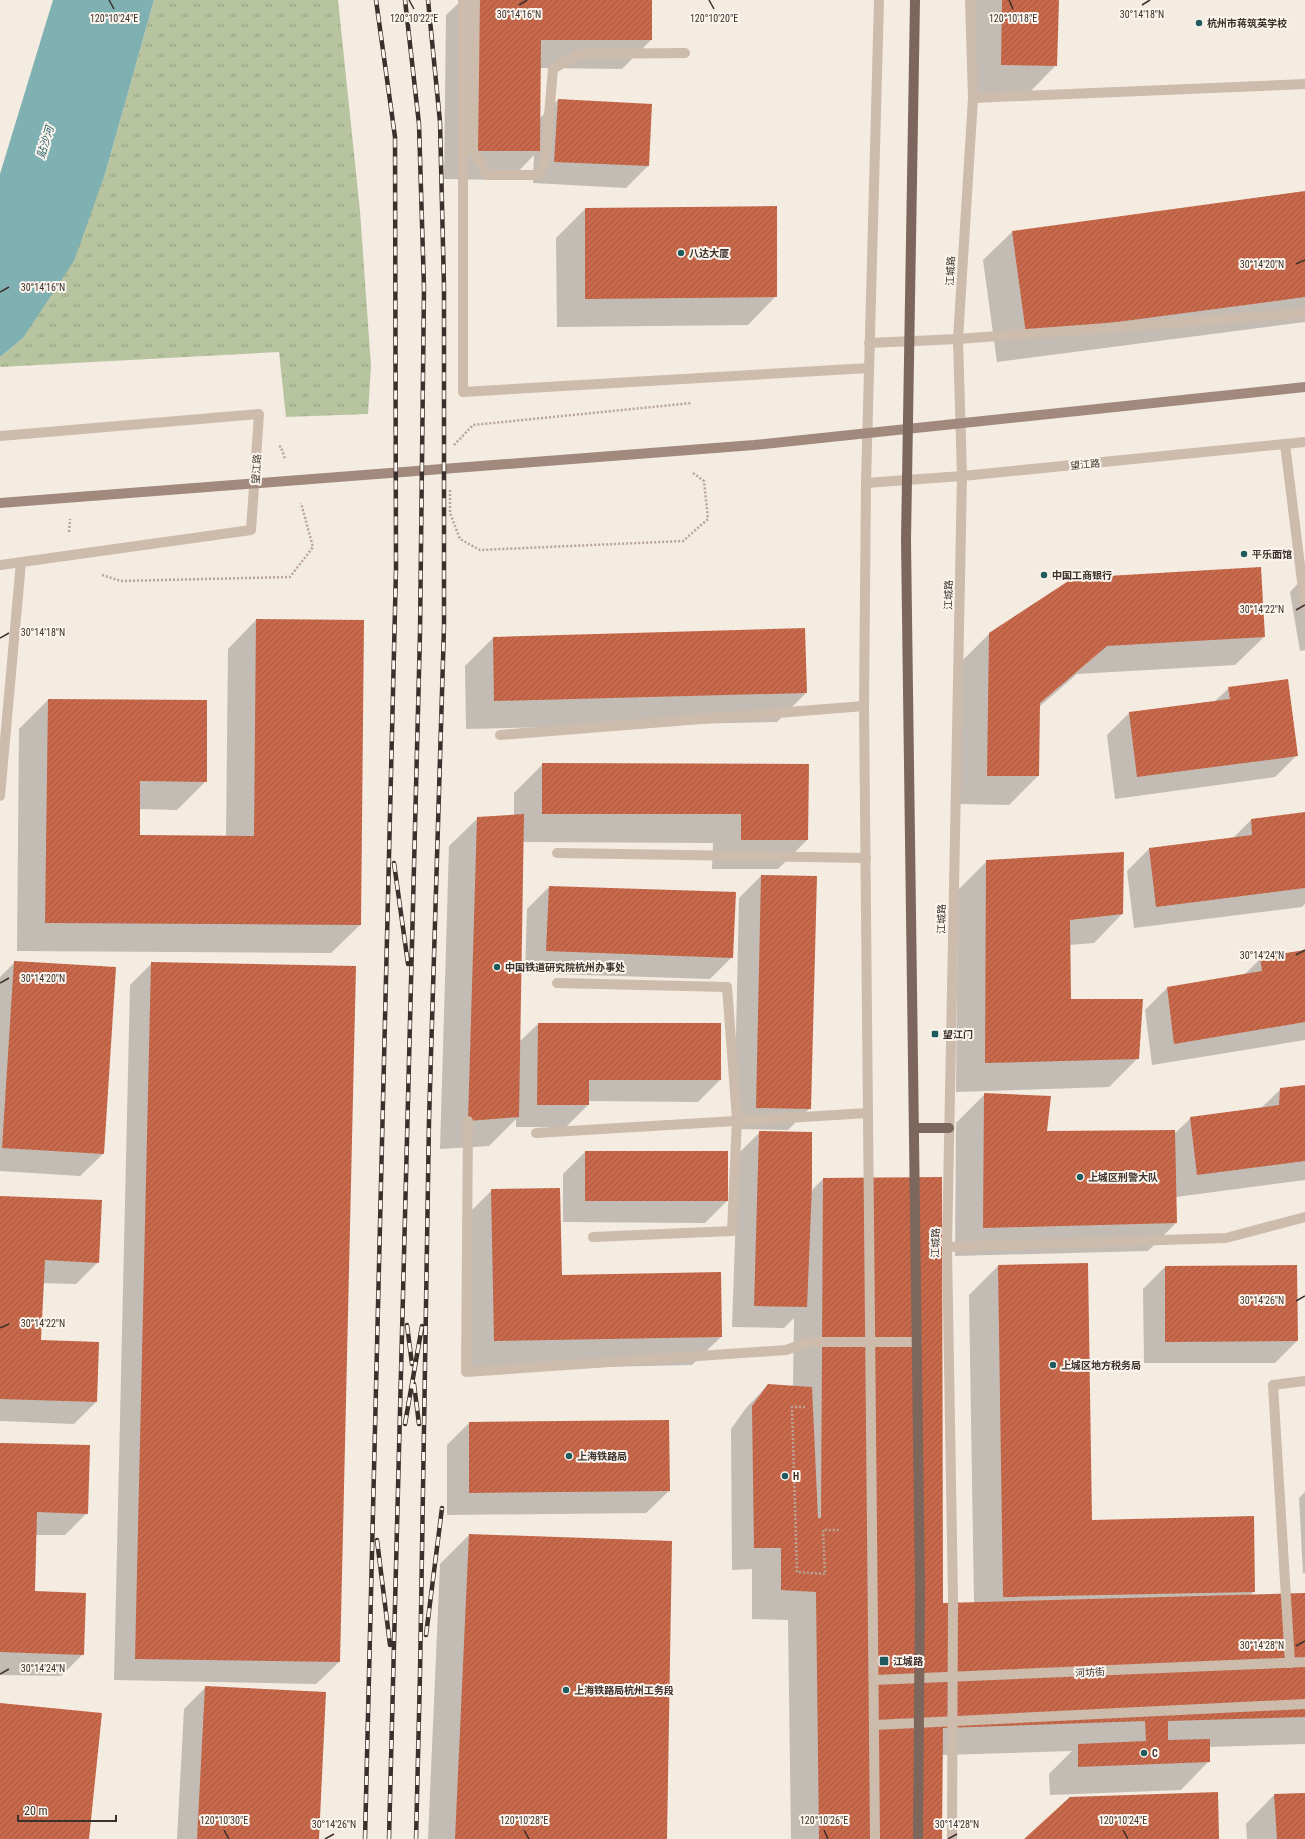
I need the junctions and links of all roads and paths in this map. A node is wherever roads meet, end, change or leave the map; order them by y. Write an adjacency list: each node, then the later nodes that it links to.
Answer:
1 (463, 0): 13 (street)
2 (475, 0): 6 (street)
3 (879, 0): 12 (street)
4 (915, 0): 11 (main road, 江城路)
5 (970, 0): 8 (street, 江城路)
6 (685, 52)
7 (1305, 84): 8 (street)
8 (973, 98): 10 (street, 江城路)
9 (1305, 313): 10 (street)
10 (958, 339): 11 (street); 18 (street, 江城路)
11 (910, 341): 12 (street); 19 (main road, 江城路)
12 (869, 343): 13 (street)
13 (869, 368): 20 (street)
14 (1305, 387): 21 (main road)
15 (0, 436): 22 (street, 望江路)
16 (1305, 442): 17 (street, 望江路)
17 (1285, 444): 18 (street, 望江路); 24 (street)
18 (962, 476): 19 (street, 望江路); 35 (street, 江城路)
19 (907, 481): 20 (street, 望江路); 34 (main road, 江城路)
20 (866, 483): 25 (street)
21 (0, 503)
22 (21, 562): 23 (street, 望江路); 27 (street)
23 (0, 565)
24 (1305, 606)
25 (864, 706): 26 (street); 29 (street)
26 (500, 735)
27 (0, 796)
28 (557, 853): 29 (street)
29 (866, 858): 31 (street)
30 (557, 983): 32 (street)
31 (868, 1112): 32 (street); 40 (street)
32 (737, 1119): 36 (street); 38 (street)
33 (468, 1121): 40 (street)
34 (914, 1128): 35 (main road); 41 (main road, 江城路)
35 (949, 1128): 39 (street, 江城路)
36 (536, 1133)
37 (1305, 1217): 39 (street)
38 (593, 1237)
39 (947, 1247): 47 (street, 江城路)
40 (871, 1342): 41 (street); 49 (street)
41 (916, 1342): 48 (main road, 江城路)
42 (1305, 1381): 46 (street)
43 (805, 1407): 44 (path)
44 (841, 1530)
45 (1305, 1662): 46 (street, 河坊街)
46 (1290, 1663): 47 (street, 河坊街)
47 (953, 1678): 48 (street, 河坊街); 51 (street, 江城路)
48 (919, 1679): 49 (street, 河坊街); 52 (main road, 江城路)
49 (874, 1680): 53 (street)
50 (1305, 1704): 51 (street)
51 (952, 1721): 52 (street); 56 (street, 江城路)
52 (919, 1722): 53 (street); 55 (main road, 江城路)
53 (875, 1725): 54 (street)
54 (875, 1839)
55 (918, 1839)
56 (952, 1839)

